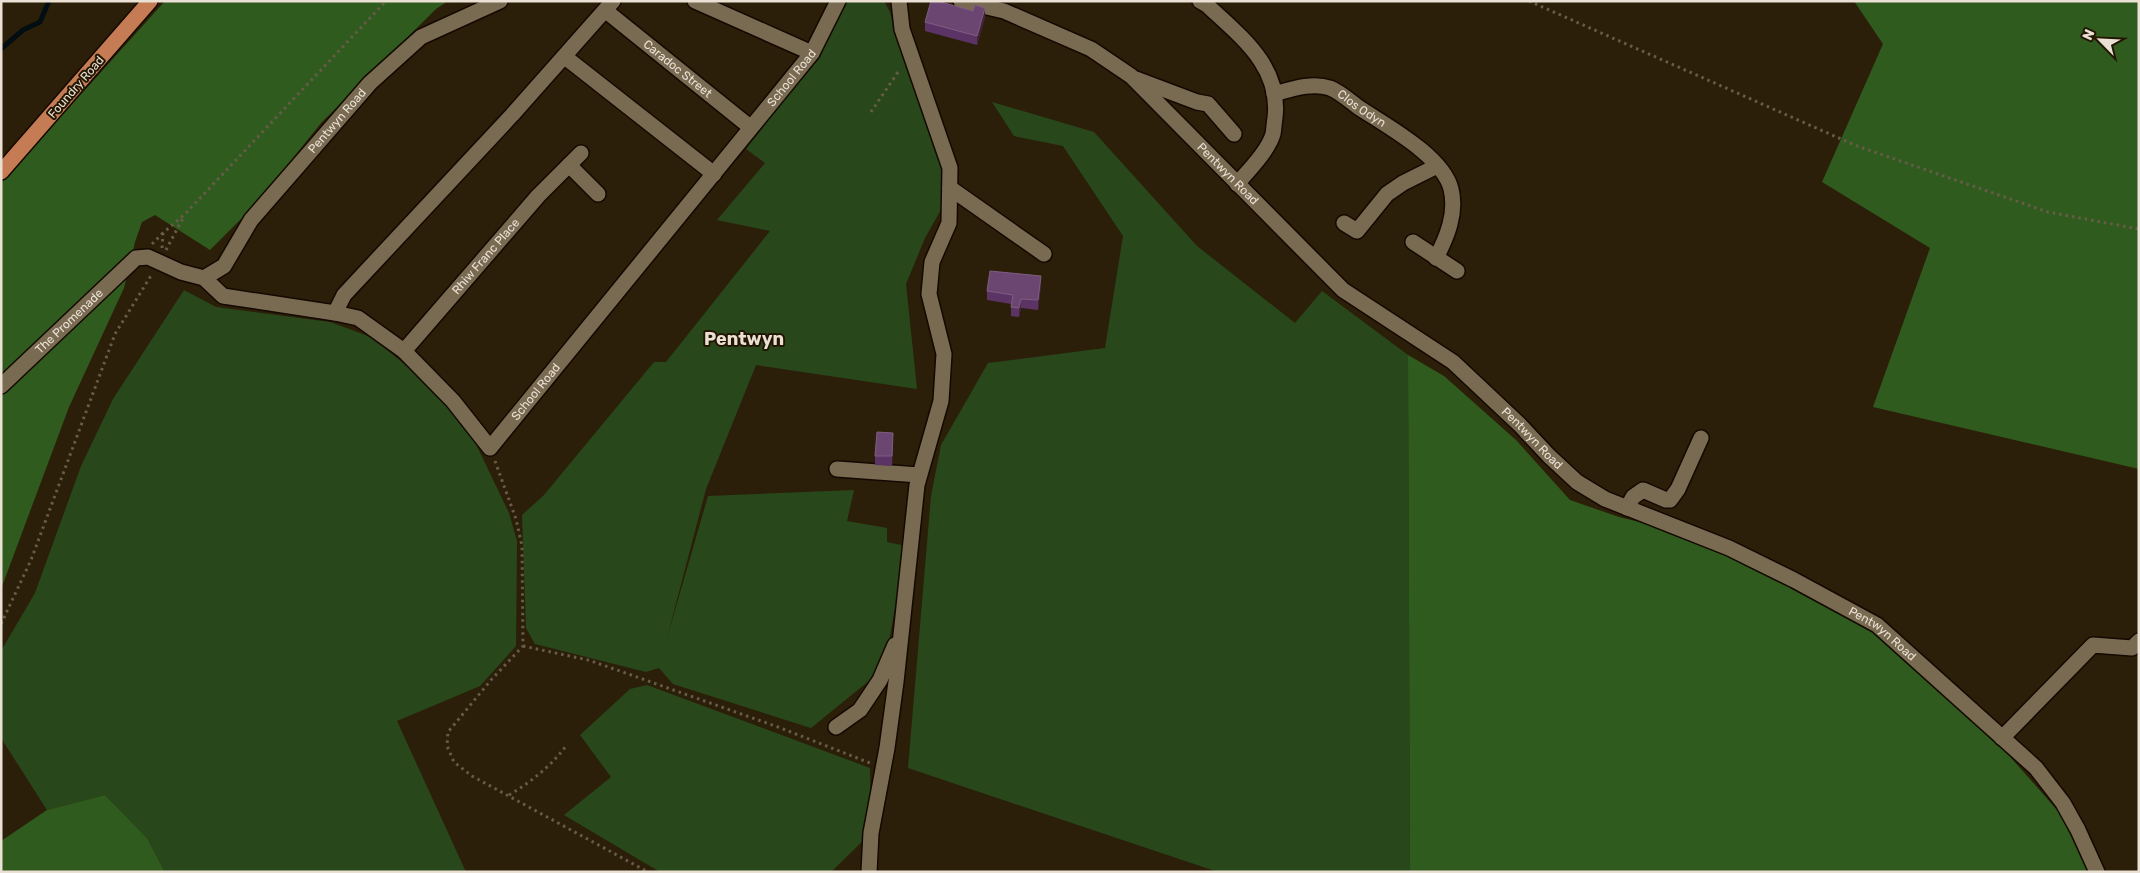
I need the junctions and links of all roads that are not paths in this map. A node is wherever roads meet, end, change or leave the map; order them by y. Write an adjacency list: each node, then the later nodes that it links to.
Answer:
1 (150, 1): 18 (main road, Foundry Road)
2 (500, 1): 28 (street, Pentwyn Road)
3 (695, 1): 9 (street)
4 (838, 1): 9 (street, School Road)
5 (899, 1): 21 (street)
6 (961, 1): 11 (street, Pentwyn Road)
7 (1200, 1): 12 (street)
8 (610, 6): 10 (street); 13 (street, Caradoc Street)
9 (812, 53): 13 (street, School Road)
10 (565, 57): 19 (street); 29 (street)
11 (1131, 76): 14 (street); 20 (street, Pentwyn Road)
12 (1274, 94): 17 (street, Clos Odyn); 20 (street)
13 (750, 127): 19 (street, School Road)
14 (1234, 134)
15 (581, 153): 16 (street, Rhiw Franc Place)
16 (569, 165): 22 (street); 30 (street, Rhiw Franc Place)
17 (1437, 166): 23 (street); 26 (street, Clos Odyn)
18 (1, 172)
19 (714, 174): 30 (street, School Road)
20 (1237, 184): 35 (street, Pentwyn Road)
21 (950, 188): 25 (street); 34 (street)
22 (598, 194)
23 (1344, 223)
24 (1413, 242): 26 (street)
25 (1044, 254)
26 (1436, 258): 27 (street)
27 (1457, 271)
28 (204, 278): 29 (street); 31 (street, The Promenade)
29 (335, 313): 30 (street)
30 (404, 351)
31 (1, 386)
32 (1701, 438): 35 (street)
33 (837, 470): 34 (street)
34 (919, 475): 36 (street)
35 (1626, 508): 39 (street, Pentwyn Road)
36 (910, 563): 38 (street); 40 (street)
37 (2139, 641): 39 (street)
38 (836, 728)
39 (2002, 738): 41 (street, Pentwyn Road)
40 (869, 872)
41 (2097, 872)

